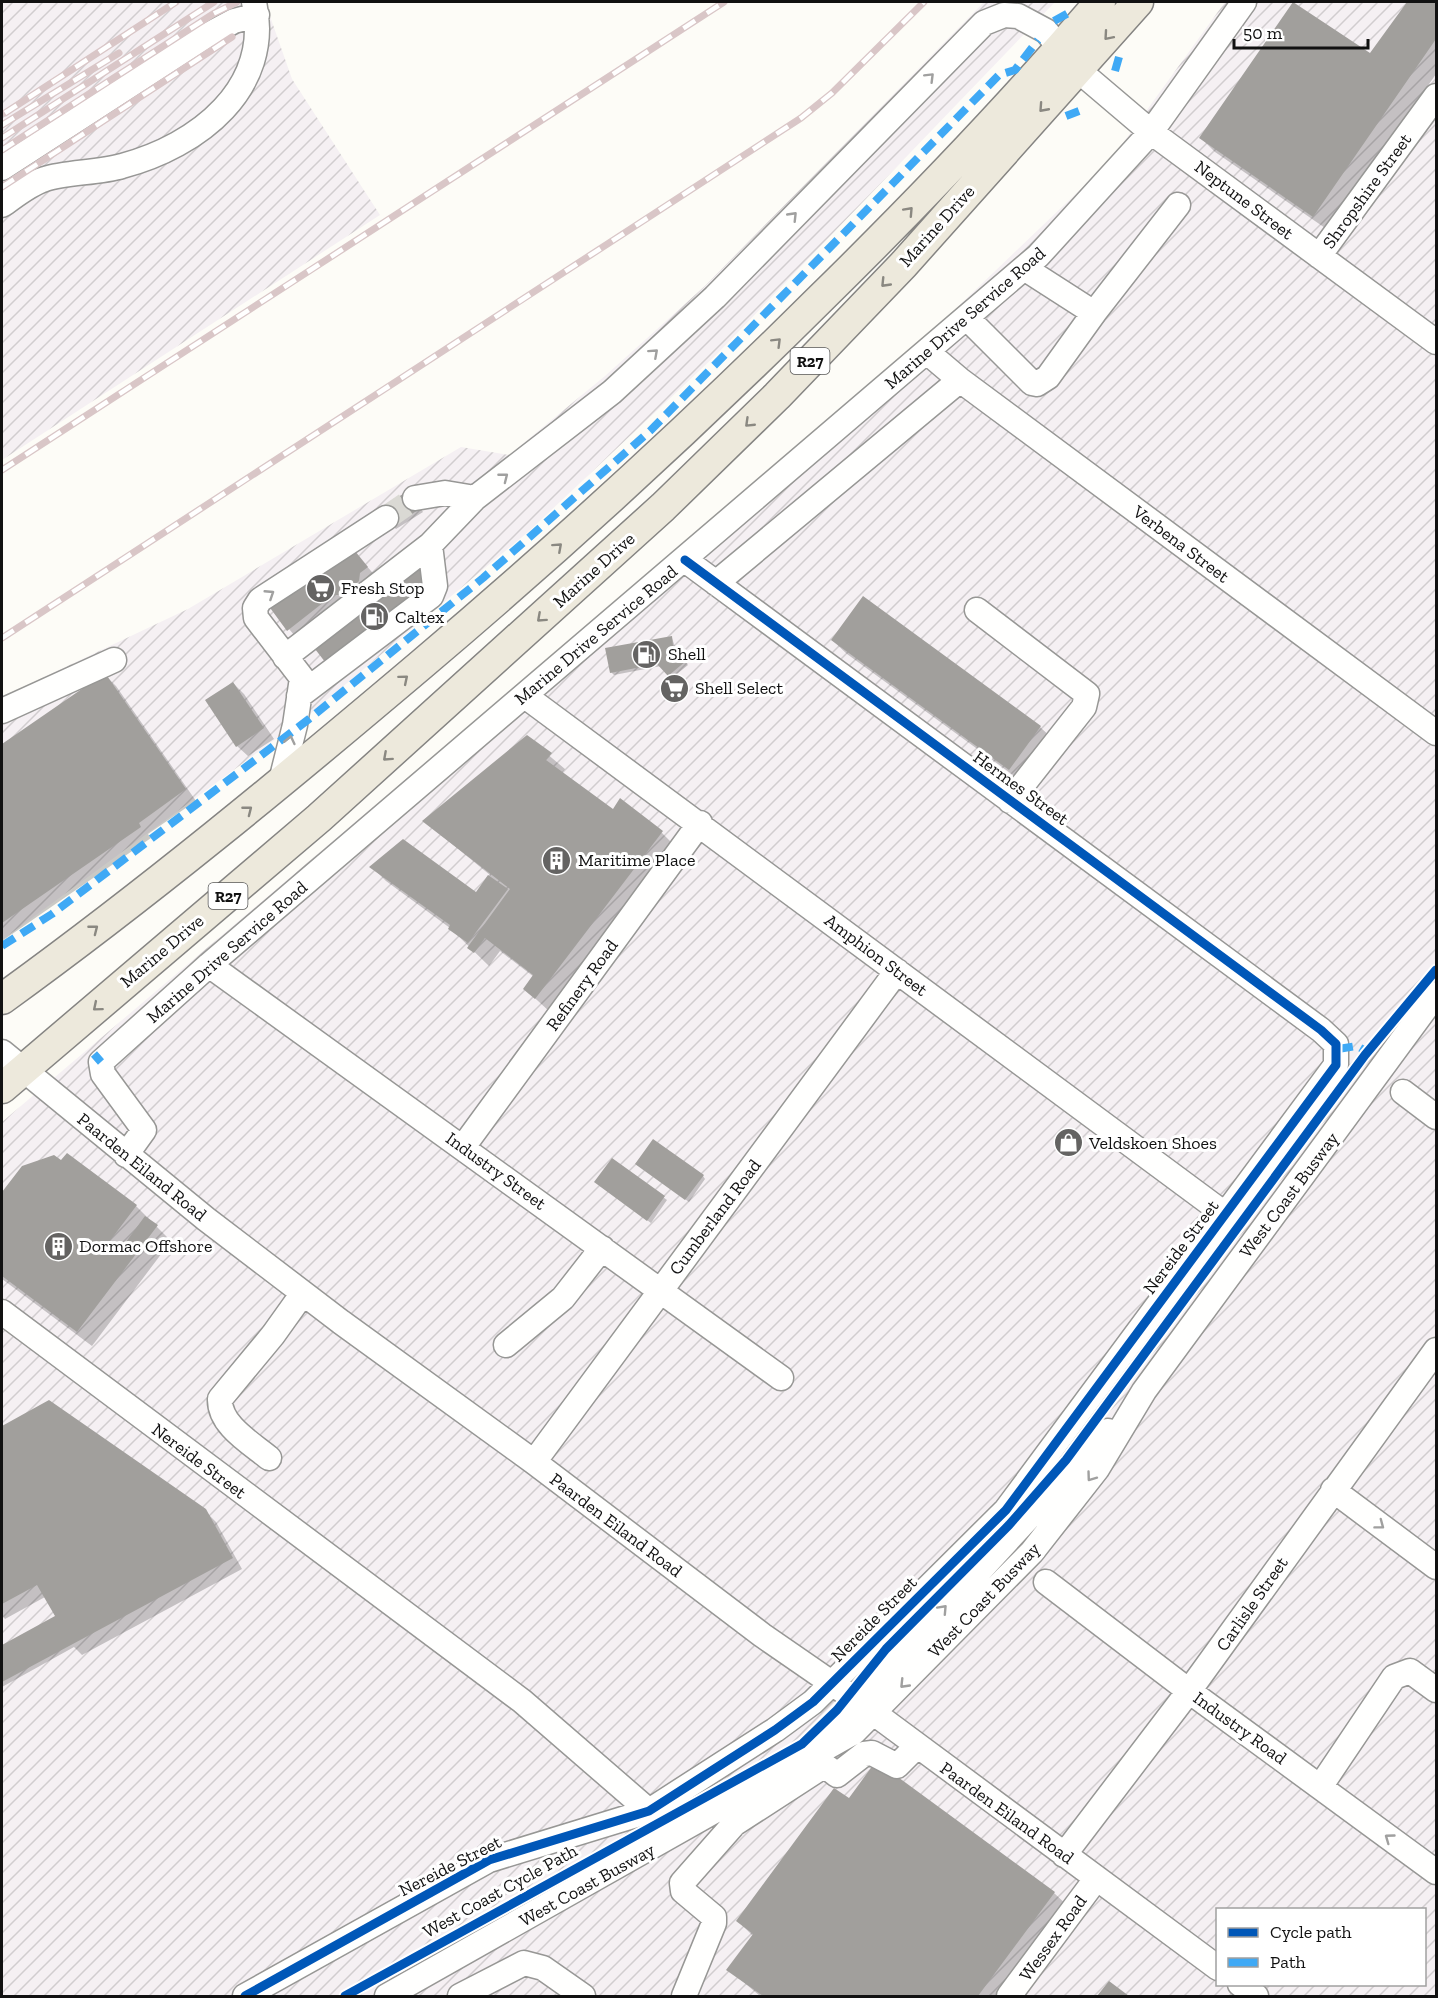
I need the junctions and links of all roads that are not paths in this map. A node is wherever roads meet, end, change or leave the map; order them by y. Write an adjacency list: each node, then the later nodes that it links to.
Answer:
1 (1100, 2): 5 (main road, Marine Drive / R27)
2 (1138, 2): 5 (main road, Marine Drive / R27, one-way to 5)
3 (1244, 2): 7 (street, Marine Drive Service Road)
4 (256, 8): 8 (street); 9 (street)
5 (1069, 59): 7 (street, Neptune Street); 19 (street, Neptune Street, one-way to 5); 31 (main road, Marine Drive / R27, one-way to 5); 39 (main road, Marine Drive / R27, one-way to 39)
6 (1437, 96): 11 (street, Shropshire Street)
7 (1151, 132): 11 (street, Neptune Street); 12 (street, Marine Drive Service Road)
8 (2, 168)
9 (2, 205)
10 (1178, 205): 13 (street)
11 (1319, 256): 15 (street, Neptune Street)
12 (1024, 268): 13 (street); 14 (street, Marine Drive Service Road)
13 (1094, 313): 14 (street)
14 (967, 318): 16 (street, Marine Drive Service Road)
15 (1437, 342)
16 (927, 352): 17 (street, Verbena Street); 22 (street, Marine Drive Service Road)
17 (960, 380): 23 (street); 30 (street, Verbena Street)
18 (415, 498): 19 (street)
19 (475, 498): 21 (street, Neptune Street)
20 (386, 518): 25 (street, one-way to 20)
21 (430, 545): 25 (street, Neptune Street); 27 (street)
22 (685, 560): 23 (street, Hermes Street); 28 (street, Marine Drive Service Road)
23 (716, 583): 32 (street, Hermes Street)
24 (977, 610): 32 (street)
25 (285, 657): 27 (street)
26 (114, 660): 29 (street)
27 (299, 696): 31 (street, one-way to 27)
28 (525, 696): 33 (street, Amphion Street); 34 (street, Marine Drive Service Road)
29 (2, 711)
30 (1437, 733)
31 (280, 785): 37 (main road, Marine Drive / R27, one-way to 31)
32 (1010, 801): 38 (street, Hermes Street)
33 (700, 823): 35 (street, Amphion Street); 42 (street, Refinery Road)
34 (209, 965): 42 (street, Industry Street); 43 (street, Marine Drive Service Road)
35 (897, 971): 44 (street, Amphion Street); 46 (street, Cumberland Road)
36 (1436, 996): 60 (street, West Coast Busway)
37 (2, 999)
38 (1336, 1044): 44 (street, Nereide Street)
39 (8, 1070): 43 (street, Paarden Eiland Road)
40 (1403, 1092): 41 (street)
41 (1437, 1117)
42 (463, 1147): 45 (street, Industry Street)
43 (126, 1155): 47 (street, Paarden Eiland Road)
44 (1226, 1215): 57 (street, Nereide Street)
45 (602, 1248): 46 (street, Industry Street); 49 (street)
46 (661, 1290): 51 (street, Industry Street); 53 (street, Cumberland Road)
47 (303, 1293): 52 (street); 53 (street, Paarden Eiland Road)
48 (2, 1312): 63 (street, Nereide Street)
49 (506, 1345)
50 (1437, 1350): 54 (street, Carlisle Street)
51 (781, 1378)
52 (269, 1458)
53 (534, 1462): 57 (street, Paarden Eiland Road)
54 (1333, 1490): 55 (street, one-way to 55); 59 (street, Carlisle Street)
55 (1437, 1567)
56 (1046, 1582): 59 (street, Industry Road)
57 (833, 1684): 60 (street, Paarden Eiland Road); 63 (street, Nereide Street)
58 (1437, 1690): 62 (street)
59 (1189, 1691): 62 (street, Industry Road); 64 (street, Carlisle Street)
60 (866, 1708): 61 (street, Paarden Eiland Road); 70 (street, West Coast Busway)
61 (917, 1746): 64 (street, Paarden Eiland Road); 73 (street)
62 (1320, 1787): 65 (street, Industry Road, one-way to 62)
63 (649, 1811): 69 (street, Nereide Street)
64 (1064, 1855): 66 (street, Paarden Eiland Road)
65 (1437, 1872)
66 (1096, 1879): 67 (street, Paarden Eiland Road); 74 (street, Wessex Road)
67 (1216, 1967)
68 (1243, 1986): 75 (street)
69 (245, 1996)
70 (387, 1996)
71 (460, 1996): 72 (street)
72 (584, 1996)
73 (684, 1996)
74 (1009, 1996)
75 (1256, 1996)

